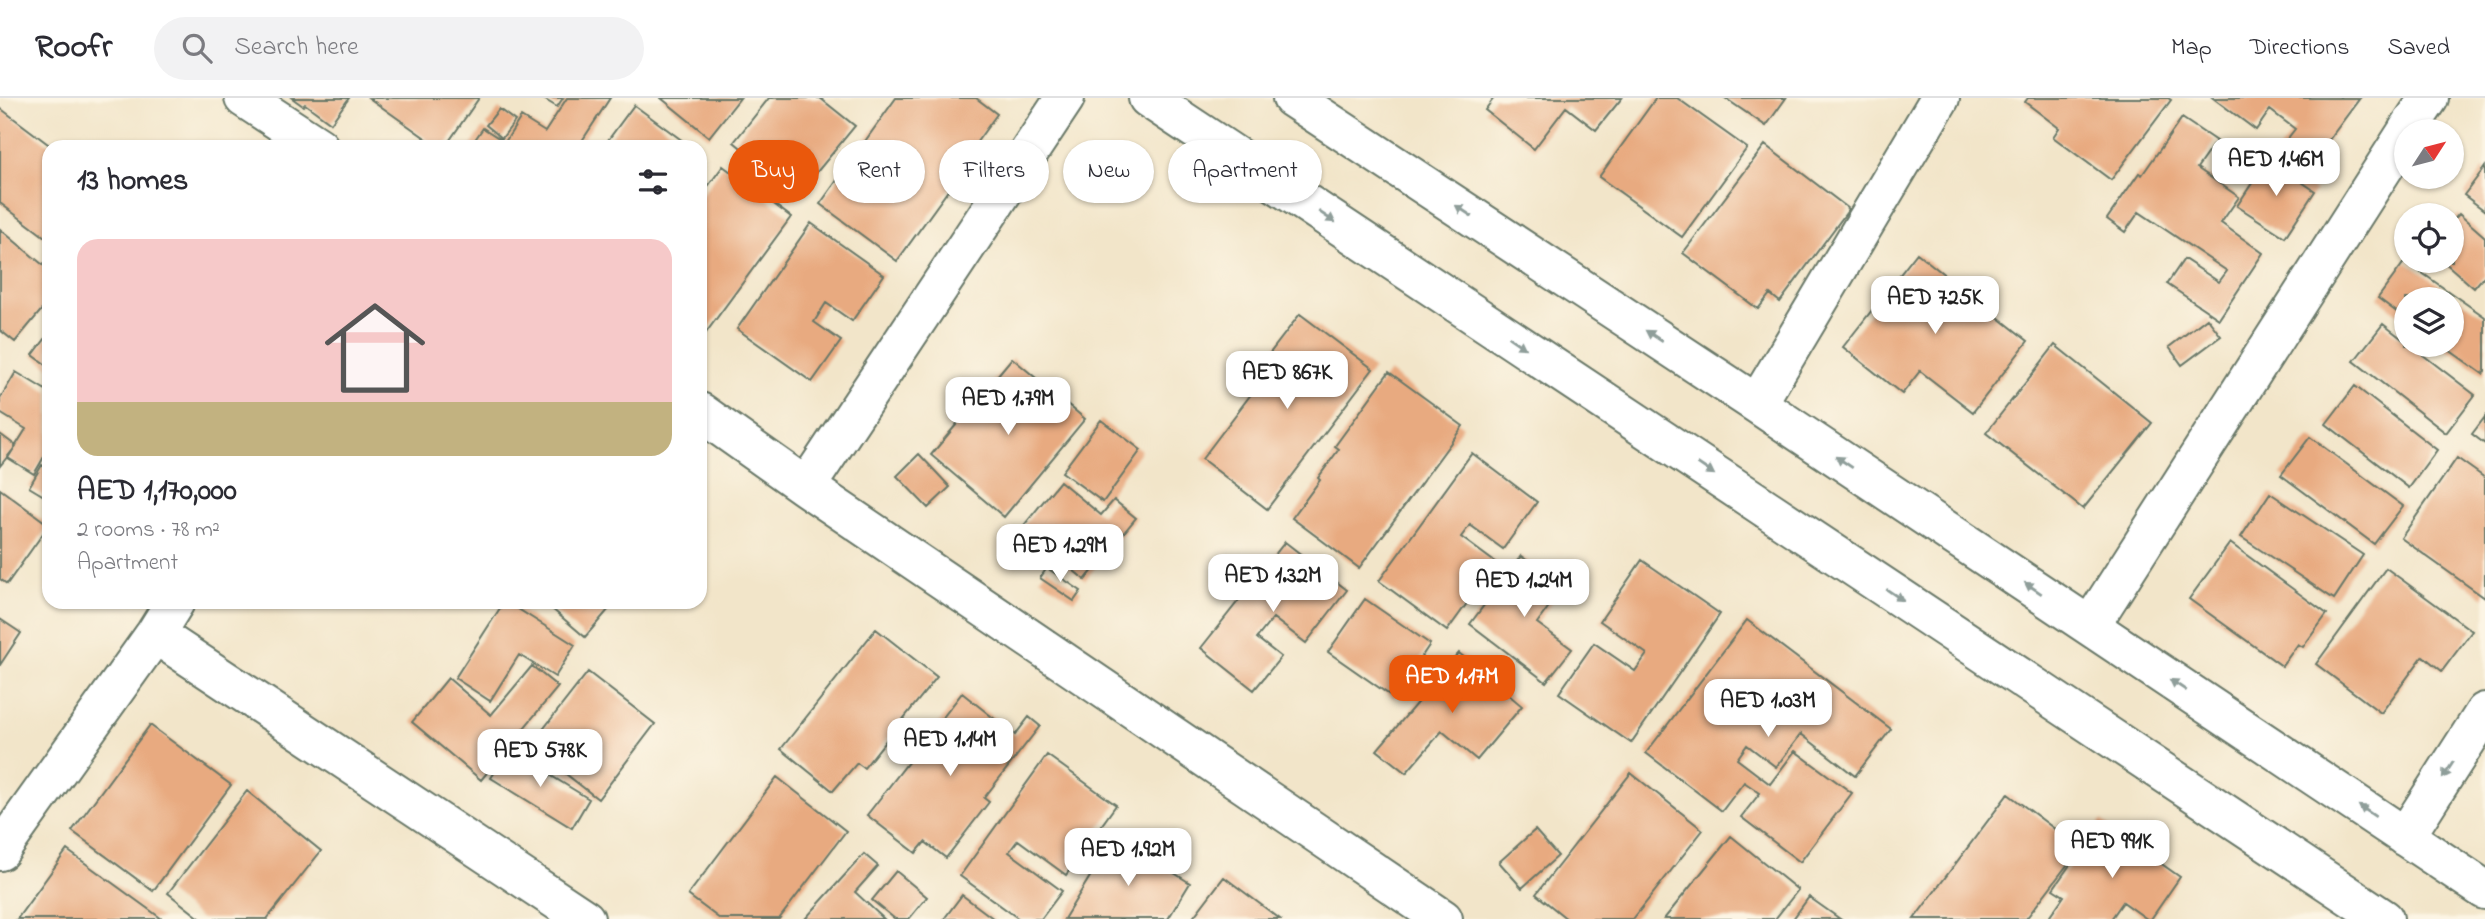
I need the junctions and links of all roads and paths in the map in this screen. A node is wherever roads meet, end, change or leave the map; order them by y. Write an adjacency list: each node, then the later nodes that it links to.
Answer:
1 (244, 98): 8 (street)
2 (1065, 98): 12 (street)
3 (1148, 98): 19 (street, one-way to 19)
4 (1940, 98): 10 (street)
5 (2429, 98): 7 (street)
6 (1292, 99): 10 (street, one-way to 6)
7 (2415, 119)
8 (308, 140)
9 (2394, 152): 14 (street)
10 (1757, 404): 14 (street, one-way to 10)
11 (707, 417): 12 (street)
12 (806, 487): 22 (street)
13 (171, 609): 15 (street)
14 (2090, 626): 17 (street, one-way to 14)
15 (155, 634): 18 (street); 21 (street)
16 (2485, 712): 17 (street, one-way to 17)
17 (2405, 837): 20 (street)
18 (0, 851)
19 (2304, 867): 23 (street); 24 (street)
20 (2480, 875)
21 (586, 919)
22 (1443, 919)
23 (2328, 919)
24 (2384, 919)

